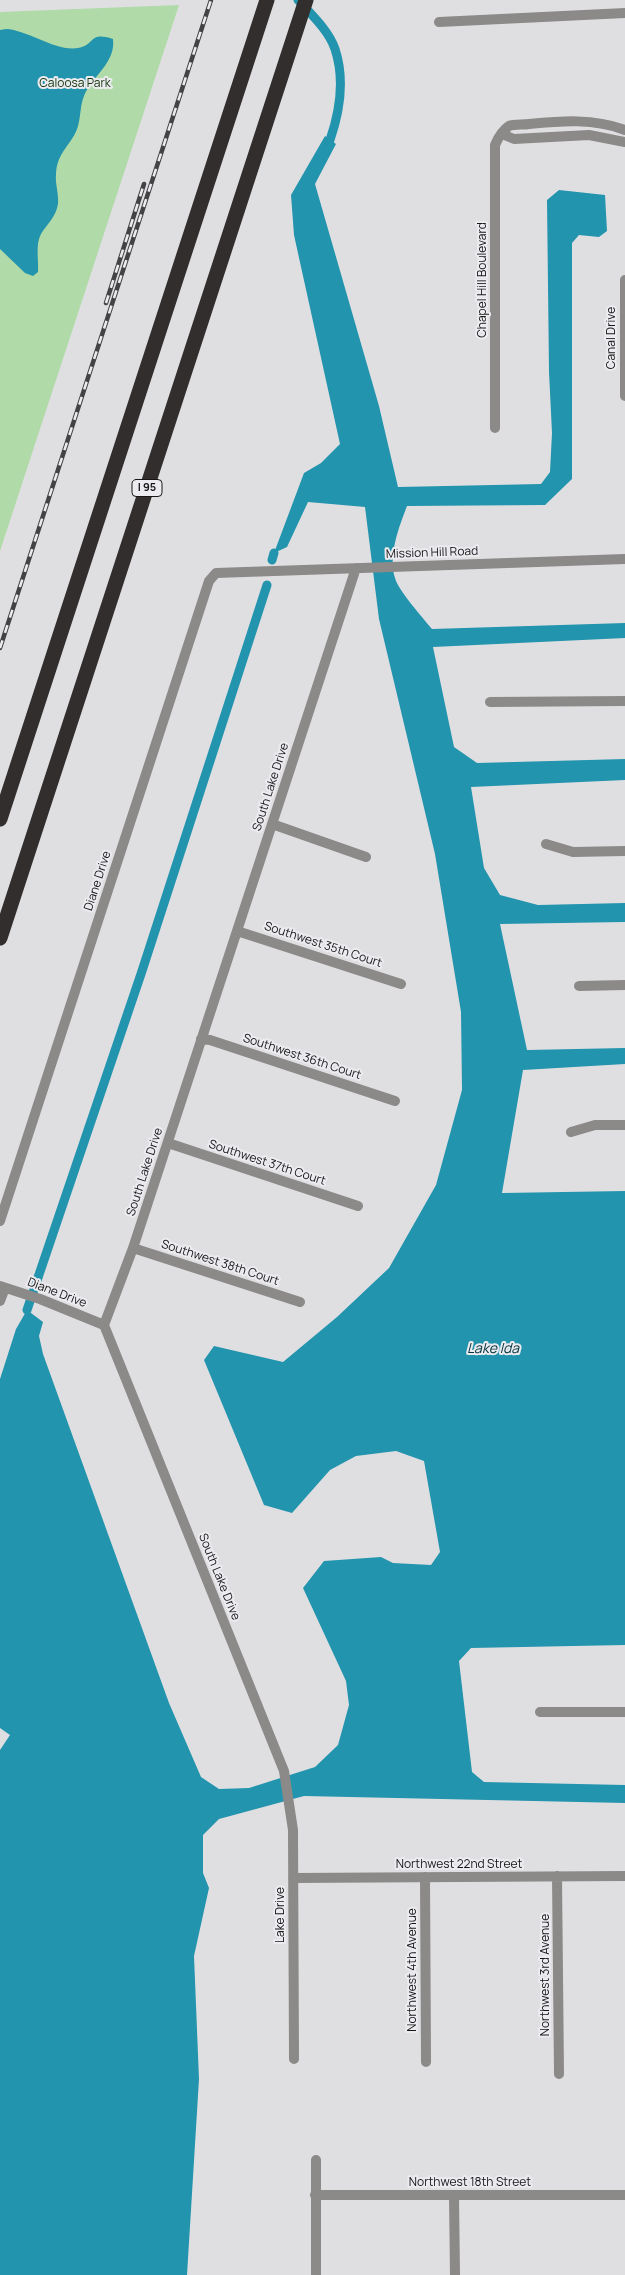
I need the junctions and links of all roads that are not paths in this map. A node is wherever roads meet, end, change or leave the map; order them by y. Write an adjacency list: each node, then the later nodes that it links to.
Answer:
1 (306, 0): 22 (highway, I 95)
2 (266, 3): 16 (highway)
3 (625, 13): 4 (street)
4 (439, 22)
5 (625, 130): 6 (street)
6 (502, 134): 7 (street); 10 (street, Chapel Hill Boulevard)
7 (625, 142)
8 (625, 280): 9 (street, Canal Drive)
9 (625, 396)
10 (495, 428)
11 (625, 559): 12 (street, Mission Hill Road)
12 (356, 568): 13 (street, Mission Hill Road); 17 (street, South Lake Drive)
13 (239, 572): 32 (street, Diane Drive)
14 (625, 701): 15 (street)
15 (490, 702)
16 (0, 819)
17 (272, 824): 20 (street); 21 (street, South Lake Drive)
18 (546, 844): 19 (street)
19 (625, 852)
20 (366, 857)
21 (237, 931): 23 (street, Southwest 35th Court); 26 (street, South Lake Drive)
22 (0, 938)
23 (401, 984)
24 (625, 985): 25 (street)
25 (579, 986)
26 (201, 1039): 27 (street, Southwest 36th Court); 30 (street, South Lake Drive)
27 (395, 1101)
28 (625, 1125): 29 (street)
29 (571, 1132)
30 (168, 1143): 31 (street, Southwest 37th Court); 33 (street, South Lake Drive)
31 (358, 1206)
32 (0, 1221)
33 (133, 1248): 36 (street, Southwest 38th Court); 37 (street, South Lake Drive)
34 (3, 1287): 35 (street); 37 (street, Diane Drive)
35 (0, 1301)
36 (300, 1302)
37 (104, 1325): 40 (street, South Lake Drive)
38 (540, 1712): 39 (street)
39 (625, 1712)
40 (284, 1770): 44 (street, Lake Drive)
41 (558, 1876): 42 (street, Northwest 22nd Street); 43 (street, Northwest 22nd Street); 47 (street, Northwest 3rd Avenue)
42 (625, 1876)
43 (425, 1877): 44 (street, Northwest 22nd Street); 46 (street, Northwest 4th Avenue)
44 (293, 1878): 45 (street, Lake Drive)
45 (294, 2059)
46 (426, 2062)
47 (559, 2074)
48 (316, 2160): 49 (street)
49 (315, 2195): 50 (street, Northwest 18th Street); 52 (street)
50 (454, 2195): 51 (street, Northwest 18th Street); 53 (street)
51 (625, 2195)
52 (316, 2275)
53 (454, 2275)

